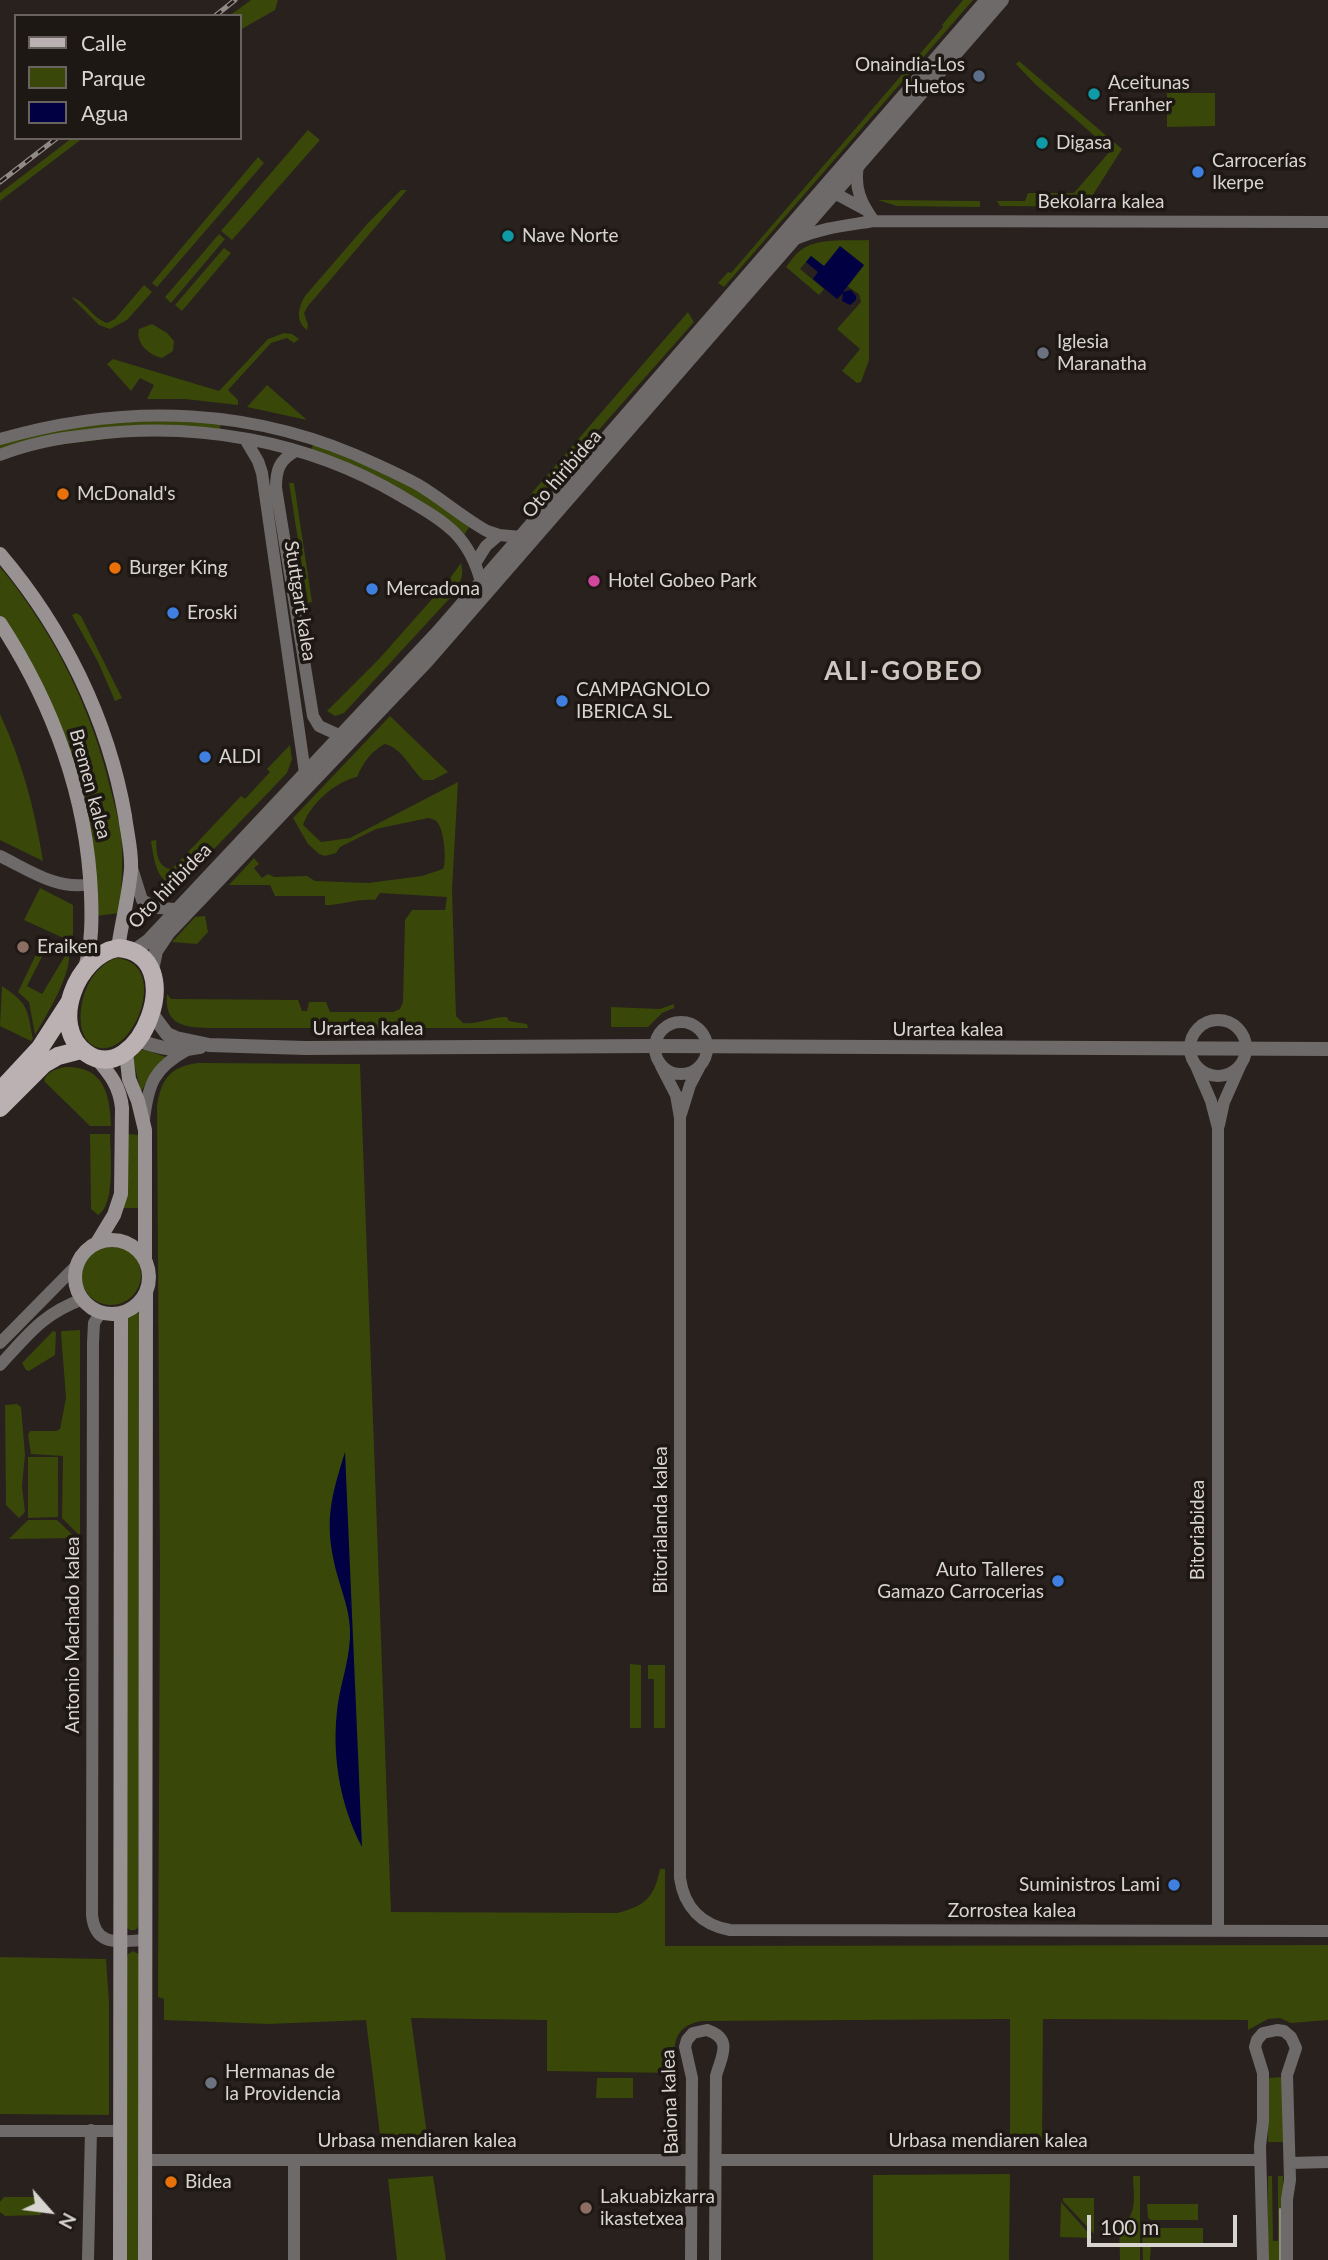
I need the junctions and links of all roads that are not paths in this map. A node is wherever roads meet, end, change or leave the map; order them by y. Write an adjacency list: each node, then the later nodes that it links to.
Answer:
1 (987, 0): 4 (street, Oto hiribidea)
2 (1002, 0): 3 (street, Oto hiribidea)
3 (859, 166): 4 (street, Oto hiribidea); 6 (street)
4 (828, 193): 5 (street, Bekolarra kalea); 9 (street, Oto hiribidea); 15 (street, Oto hiribidea)
5 (850, 201): 6 (street, Bekolarra kalea); 8 (street)
6 (870, 215): 7 (street, Bekolarra kalea); 8 (street, Bekolarra kalea)
7 (1328, 222)
8 (837, 225): 9 (street, Bekolarra kalea)
9 (795, 239): 28 (street, Oto hiribidea)
10 (0, 439): 14 (street)
11 (245, 439): 12 (street); 13 (street); 21 (street, Stuttgart kalea)
12 (296, 450): 17 (street); 20 (street, Stuttgart kalea)
13 (0, 455)
14 (499, 535): 15 (street); 17 (street)
15 (521, 537): 18 (street, Oto hiribidea)
16 (0, 554): 23 (main road, Bremen kalea)
17 (475, 562): 18 (street)
18 (481, 582): 20 (street, Oto hiribidea)
19 (0, 623): 24 (main road, Bremen kalea)
20 (341, 736): 21 (street, Oto hiribidea)
21 (306, 773): 25 (street, Oto hiribidea)
22 (0, 856): 24 (street)
23 (131, 867): 25 (street, Bremen kalea); 26 (main road, Bremen kalea)
24 (91, 884): 27 (main road, Bremen kalea)
25 (177, 909): 26 (street, Oto hiribidea)
26 (126, 949): 27 (main road); 28 (main road)
27 (85, 968): 29 (main road)
28 (152, 970): 30 (main road)
29 (71, 1000): 39 (main road); 44 (main road)
30 (152, 1014): 31 (street, Urartea kalea); 32 (main road)
31 (209, 1045): 33 (street, Urartea kalea); 38 (street, Urartea kalea)
32 (132, 1046): 38 (street, Urartea kalea); 39 (main road); 47 (main road)
33 (654, 1046): 34 (street, Urartea kalea); 34 (street); 42 (street)
34 (707, 1046): 35 (street, Urartea kalea); 40 (street)
35 (1190, 1048): 36 (street, Urartea kalea); 36 (street); 43 (street)
36 (1246, 1049): 37 (street, Urartea kalea); 41 (street)
37 (1328, 1049)
38 (187, 1050): 47 (street)
39 (90, 1055): 45 (main road); 49 (main road)
40 (702, 1063): 42 (street); 46 (street, Bitorialanda kalea)
41 (1241, 1064): 43 (street); 48 (street, Bitoriabidea)
42 (661, 1066): 46 (street, Bitorialanda kalea)
43 (1196, 1066): 48 (street, Bitoriabidea)
44 (0, 1091)
45 (0, 1108)
46 (680, 1118): 58 (street, Bitorialanda kalea)
47 (144, 1124): 50 (main road)
48 (1218, 1128): 59 (street, Bitoriabidea)
49 (97, 1243): 50 (main road); 51 (main road)
50 (145, 1259): 52 (main road)
51 (77, 1265): 53 (main road); 56 (street)
52 (146, 1292): 55 (main road); 62 (main road)
53 (83, 1299): 54 (main road); 57 (street)
54 (102, 1312): 55 (main road); 61 (street, Antonio Machado kalea)
55 (121, 1312): 61 (main road)
56 (0, 1343)
57 (0, 1365)
58 (700, 1917): 59 (street, Zorrostea kalea)
59 (1218, 1931): 60 (street, Zorrostea kalea)
60 (1328, 1931)
61 (121, 1940): 62 (street, Antonio Machado kalea); 65 (main road)
62 (145, 1940): 66 (main road)
63 (91, 2130): 64 (street); 65 (street); 73 (street)
64 (0, 2131)
65 (120, 2131): 74 (main road)
66 (144, 2160): 70 (street, Urbasa mendiaren kalea); 75 (main road)
67 (691, 2160): 68 (street, Baiona kalea); 70 (street, Urbasa mendiaren kalea); 77 (street, Baiona kalea)
68 (716, 2160): 69 (street, Urbasa mendiaren kalea); 78 (street, Baiona kalea)
69 (1260, 2160): 71 (street); 79 (street)
70 (294, 2161): 76 (street)
71 (1290, 2162): 72 (street); 80 (street)
72 (1328, 2162)
73 (88, 2260)
74 (120, 2260)
75 (145, 2260)
76 (294, 2260)
77 (691, 2260)
78 (715, 2260)
79 (1263, 2260)
80 (1287, 2260)

